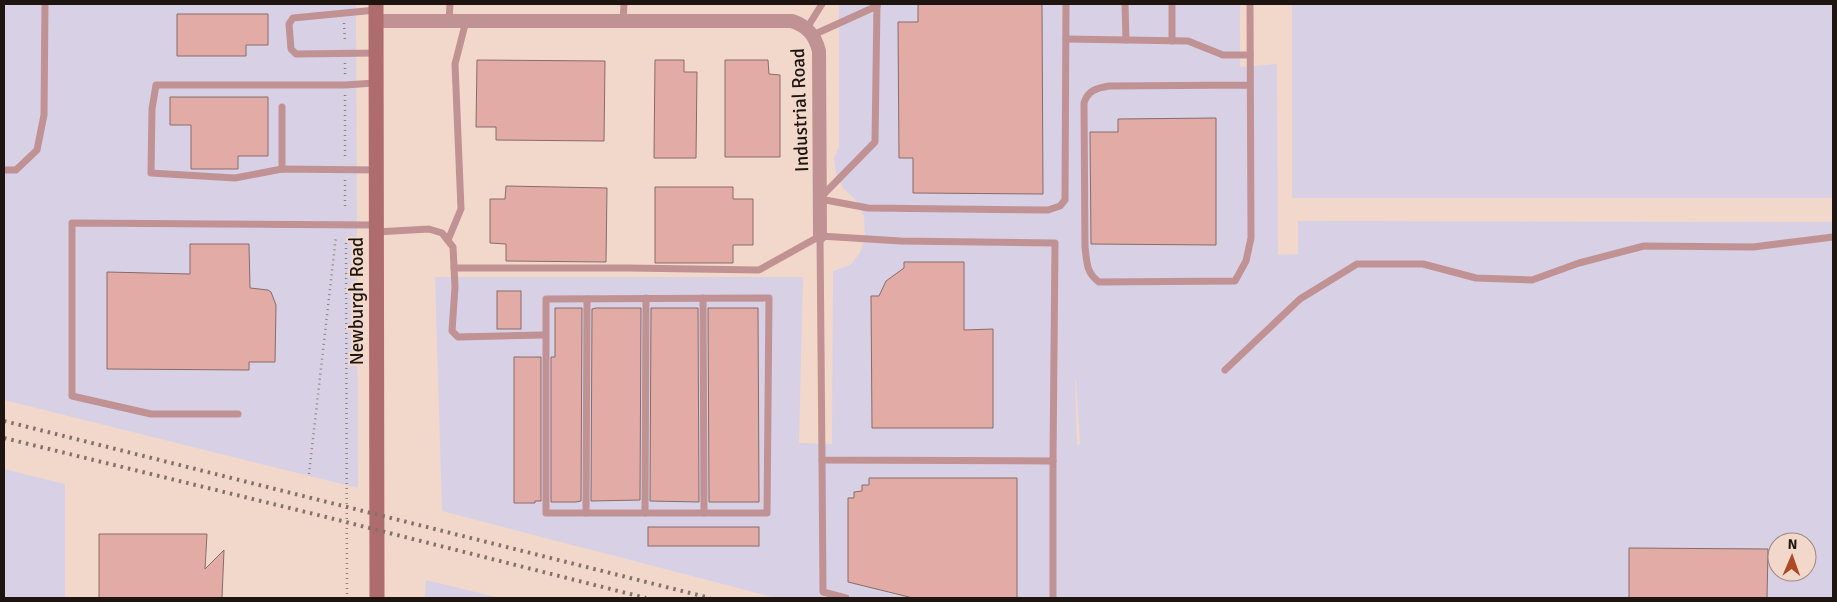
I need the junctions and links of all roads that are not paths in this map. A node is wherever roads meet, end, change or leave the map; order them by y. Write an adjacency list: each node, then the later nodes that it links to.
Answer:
1 (45, 4): 24 (lane)
2 (450, 4): 11 (lane)
3 (624, 4): 13 (lane)
4 (822, 4): 14 (lane)
5 (1066, 4): 15 (lane)
6 (1125, 4): 16 (lane)
7 (1172, 4): 17 (lane)
8 (1250, 4): 19 (lane)
9 (877, 5): 14 (lane); 26 (lane)
10 (376, 12): 11 (street, Industrial Road); 18 (main road, Newburgh Road); 18 (lane)
11 (449, 21): 12 (street, Industrial Road)
12 (466, 21): 13 (street, Industrial Road); 30 (lane)
13 (623, 21): 14 (street, Industrial Road)
14 (810, 31): 26 (street, Industrial Road)
15 (1066, 39): 16 (lane); 26 (lane)
16 (1126, 40): 17 (lane)
17 (1172, 41): 19 (lane)
18 (376, 53): 20 (main road, Newburgh Road)
19 (1250, 55): 21 (lane)
20 (375, 83): 23 (lane); 25 (main road, Newburgh Road)
21 (1250, 85): 21 (lane)
22 (282, 107): 23 (lane)
23 (282, 169): 25 (lane)
24 (4, 170)
25 (376, 170): 27 (main road, Newburgh Road)
26 (820, 199): 28 (street, Industrial Road)
27 (376, 228): 30 (lane); 37 (lane); 43 (main road, Newburgh Road)
28 (820, 236): 31 (lane); 38 (lane); 39 (lane)
29 (1833, 237): 36 (lane)
30 (448, 240): 31 (lane)
31 (454, 268): 35 (lane)
32 (586, 298): 33 (lane); 35 (lane); 40 (lane)
33 (646, 298): 34 (lane); 41 (lane)
34 (703, 298): 42 (lane); 42 (lane)
35 (544, 335): 40 (lane)
36 (1225, 370)
37 (238, 414)
38 (822, 460): 39 (lane); 44 (lane)
39 (1053, 461): 45 (lane)
40 (586, 513): 41 (lane)
41 (644, 513): 42 (lane)
42 (704, 513)
43 (377, 598)
44 (846, 598)
45 (1053, 598)

